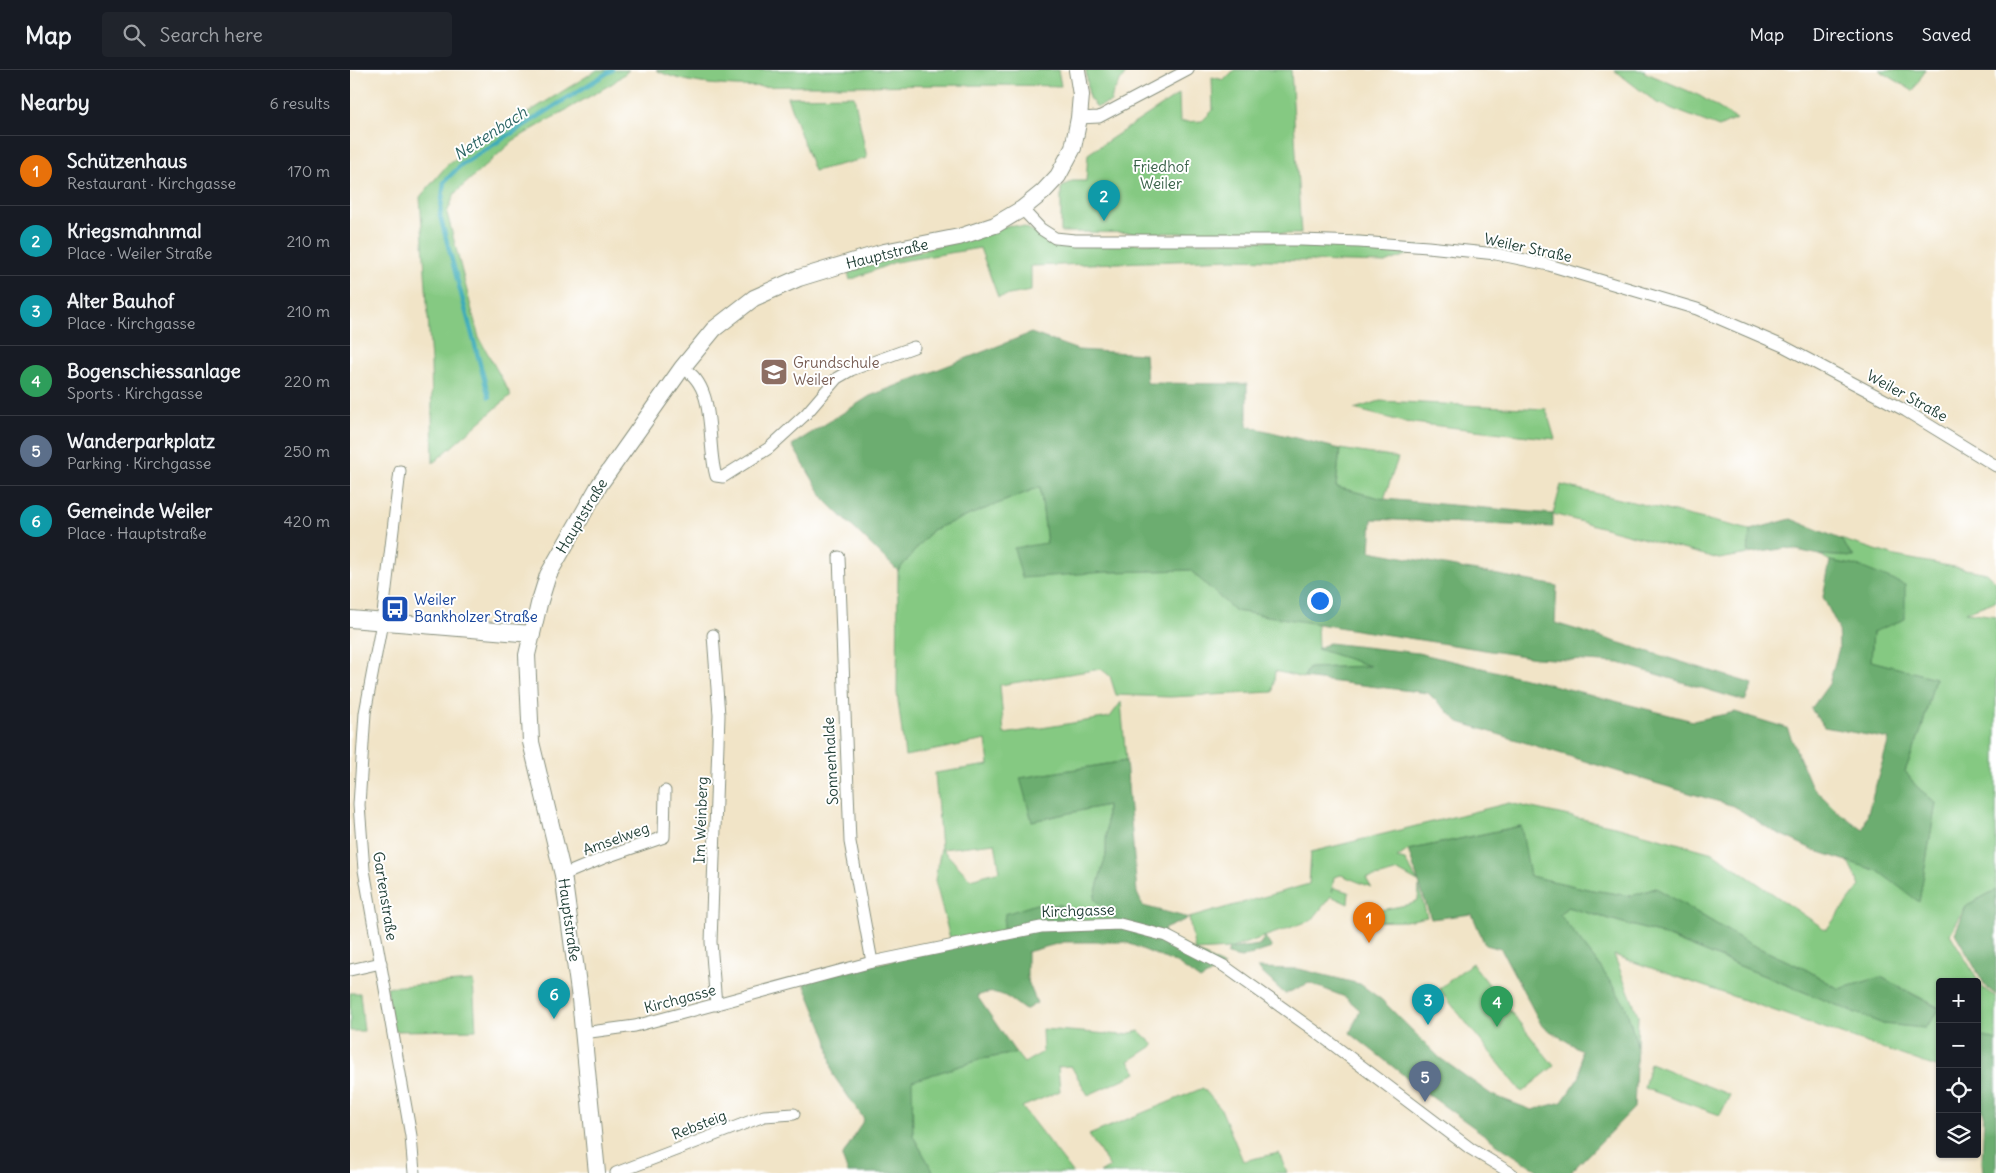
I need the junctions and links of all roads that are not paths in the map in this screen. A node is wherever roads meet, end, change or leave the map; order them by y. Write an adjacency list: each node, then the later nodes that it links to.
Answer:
1 (1077, 70): 3 (street, Hauptstraße)
2 (1188, 70): 3 (street)
3 (1080, 118): 4 (street, Hauptstraße)
4 (1022, 209): 6 (street, Hauptstraße); 7 (street, Weiler Straße)
5 (914, 347): 6 (street)
6 (682, 368): 12 (street, Hauptstraße)
7 (1996, 466)
8 (400, 471): 11 (street, Gartenstraße)
9 (839, 557): 16 (street, Sonnenhalde)
10 (350, 619): 11 (street)
11 (382, 622): 12 (street); 17 (street, Gartenstraße)
12 (532, 634): 15 (street, Hauptstraße)
13 (713, 635): 19 (street, Im Weinberg)
14 (665, 792): 15 (street, Amselweg)
15 (563, 875): 20 (street, Hauptstraße)
16 (872, 962): 19 (street, Kirchgasse); 25 (street, Kirchgasse)
17 (381, 963): 18 (street); 22 (street, Gartenstraße)
18 (350, 970)
19 (716, 1005): 20 (street, Kirchgasse)
20 (583, 1033): 23 (street, Hauptstraße)
21 (794, 1114): 24 (street, Rebsteig)
22 (414, 1173)
23 (597, 1173)
24 (616, 1173)
25 (1511, 1173)

